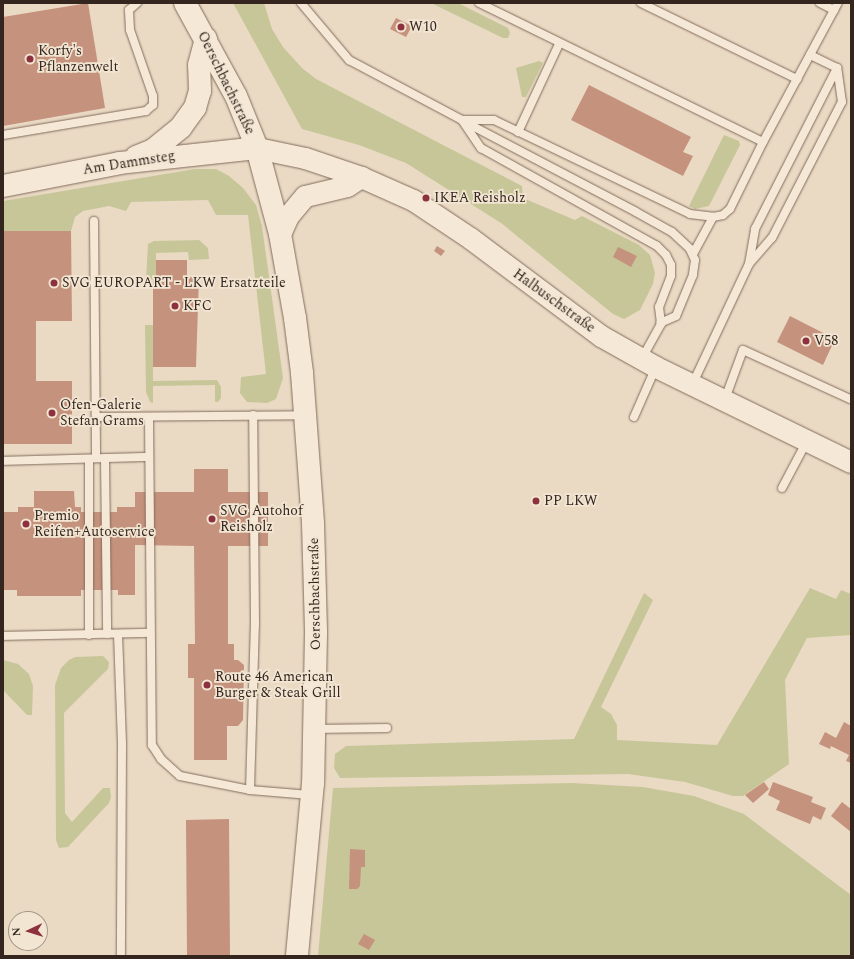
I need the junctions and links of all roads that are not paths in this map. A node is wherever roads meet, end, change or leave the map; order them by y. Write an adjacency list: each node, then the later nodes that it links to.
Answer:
1 (137, 3): 15 (lane)
2 (185, 3): 8 (main road, Oerschbachstraße)
3 (301, 3): 13 (lane)
4 (479, 3): 9 (lane)
5 (641, 3): 12 (lane)
6 (820, 3): 7 (lane)
7 (836, 6): 10 (lane)
8 (206, 39): 17 (main road, Oerschbachstraße); 18 (main road)
9 (560, 44): 14 (lane); 16 (lane)
10 (810, 55): 11 (lane); 12 (lane)
11 (837, 68): 25 (lane); 25 (lane)
12 (797, 79): 16 (lane)
13 (462, 120): 14 (lane); 24 (lane); 26 (lane)
14 (518, 132): 21 (lane)
15 (3, 135)
16 (763, 142): 21 (lane)
17 (257, 148): 18 (main road, Am Dammsteg); 19 (street, Halbuschstraße); 23 (main road, Oerschbachstraße)
18 (120, 163): 20 (main road, Am Dammsteg)
19 (361, 177): 23 (street); 27 (street, Halbuschstraße)
20 (3, 186)
21 (713, 217): 24 (lane)
22 (94, 220): 34 (lane)
23 (280, 234): 32 (main road, Oerschbachstraße)
24 (693, 254): 26 (lane)
25 (749, 264): 28 (lane)
26 (660, 323): 27 (lane)
27 (649, 363): 28 (street, Halbuschstraße); 35 (lane)
28 (693, 383): 30 (street, Halbuschstraße)
29 (850, 399): 30 (lane)
30 (724, 400): 36 (street, Halbuschstraße)
31 (253, 415): 32 (lane); 33 (lane); 50 (lane)
32 (305, 415): 49 (main road, Oerschbachstraße)
33 (149, 416): 34 (lane); 37 (lane)
34 (96, 417): 38 (lane)
35 (634, 418)
36 (807, 440): 41 (street, Halbuschstraße); 42 (lane)
37 (149, 457): 39 (lane); 45 (lane)
38 (92, 458): 39 (lane); 40 (lane); 46 (lane)
39 (105, 458): 43 (lane)
40 (3, 461)
41 (851, 462)
42 (782, 488)
43 (107, 634): 44 (lane); 46 (lane)
44 (118, 634): 45 (lane); 52 (lane)
45 (150, 634): 50 (lane)
46 (89, 635): 47 (lane)
47 (3, 636)
48 (387, 728): 49 (lane)
49 (315, 729): 51 (main road, Oerschbachstraße)
50 (250, 790): 51 (lane)
51 (311, 796): 53 (main road, Oerschbachstraße)
52 (121, 956)
53 (297, 956)

